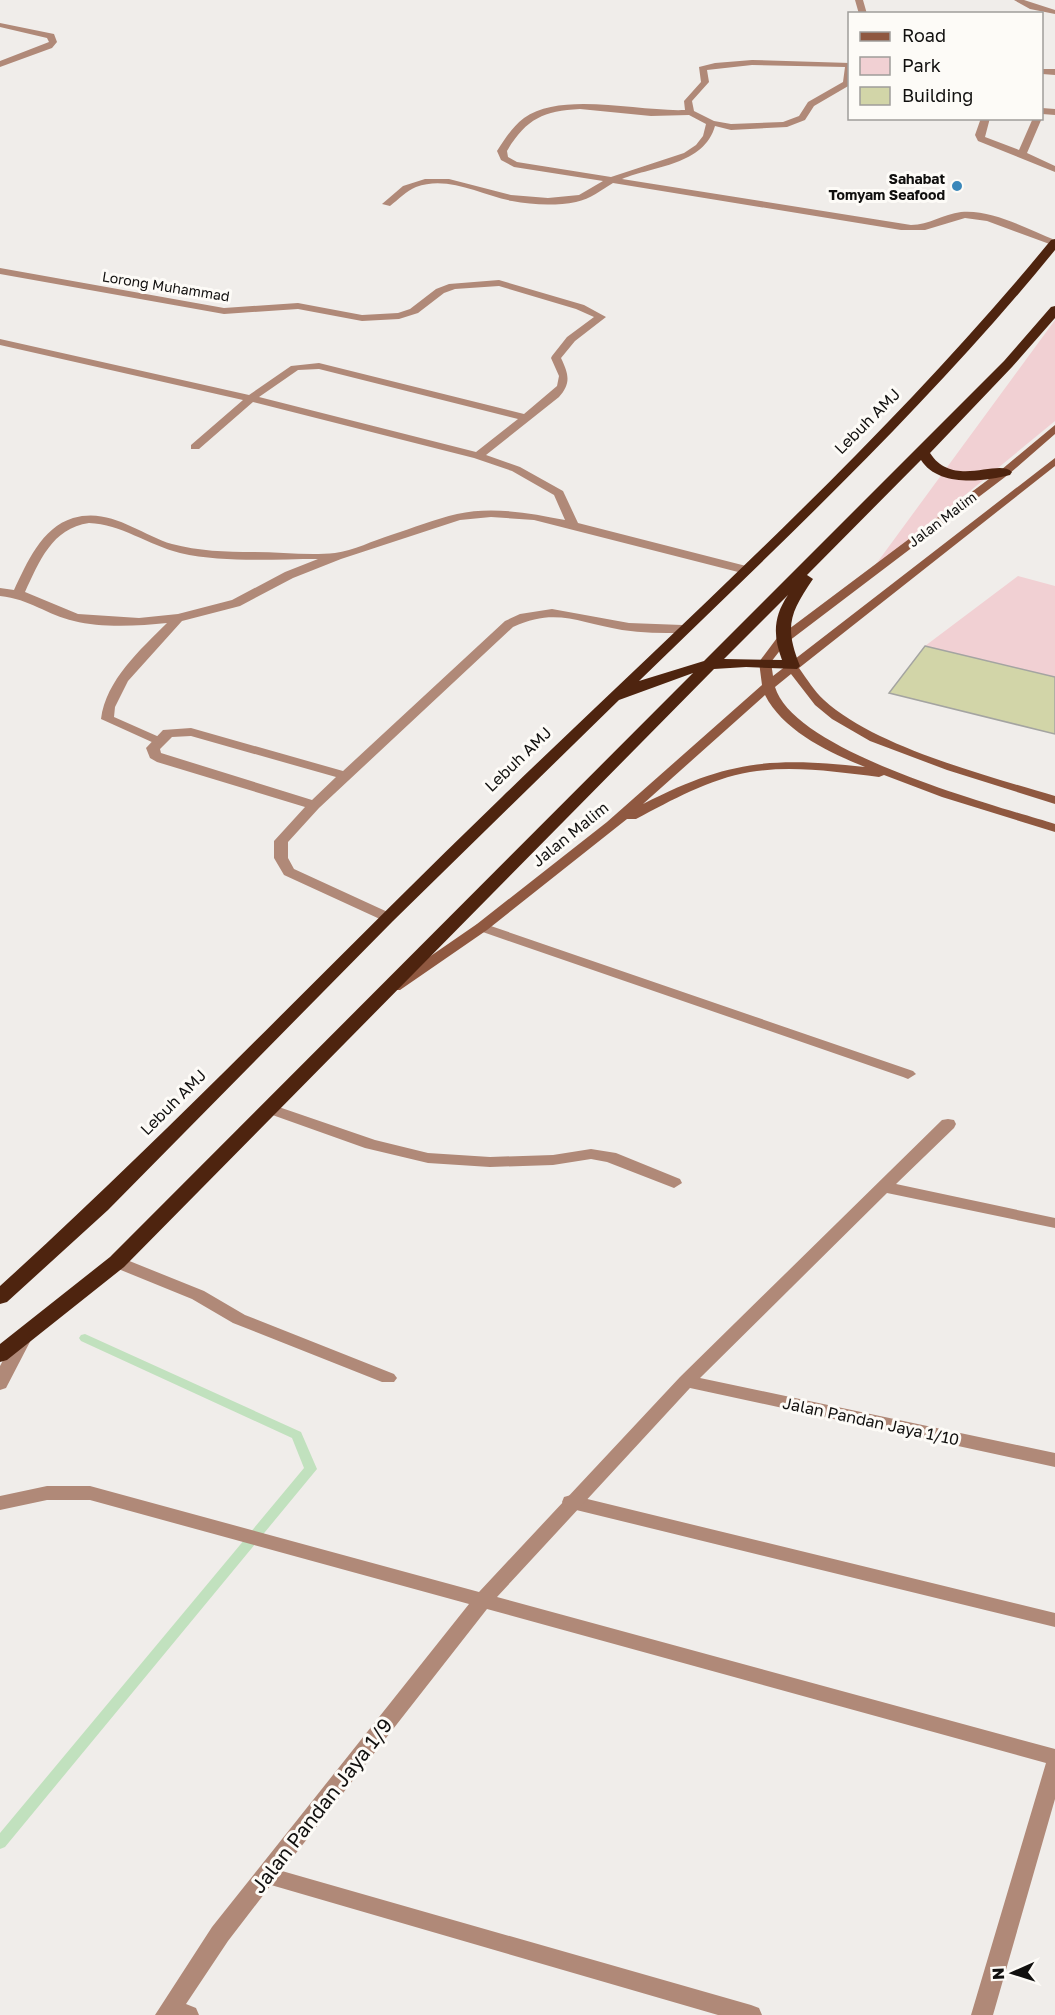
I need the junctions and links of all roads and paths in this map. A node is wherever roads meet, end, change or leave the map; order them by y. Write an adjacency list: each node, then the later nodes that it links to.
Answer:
1 (1018, 0): 2 (street)
2 (1055, 12)
3 (0, 25): 4 (street)
4 (0, 64)
5 (848, 65): 7 (street)
6 (848, 74): 10 (street)
7 (690, 112): 10 (street); 13 (street)
8 (985, 120): 11 (street)
9 (1037, 120): 11 (street)
10 (711, 123): 13 (street)
11 (1022, 154): 12 (street)
12 (1055, 169)
13 (614, 178): 14 (street); 15 (street)
14 (387, 204)
15 (1055, 242): 30 (highway, Lebuh AMJ)
16 (0, 271): 20 (street, Lorong Muhammad)
17 (1055, 310): 22 (highway)
18 (0, 342): 19 (street)
19 (253, 399): 20 (street); 23 (street); 24 (street)
20 (526, 418): 24 (street)
21 (1055, 428): 26 (main road, Jalan Malim)
22 (928, 443): 26 (highway); 28 (highway)
23 (195, 447)
24 (478, 456): 27 (street)
25 (1055, 461): 38 (main road, Jalan Malim)
26 (1005, 472): 35 (main road, Jalan Malim)
27 (573, 525): 29 (street); 30 (street)
28 (848, 526): 35 (highway); 37 (highway)
29 (337, 556): 32 (street); 33 (street)
30 (746, 570): 34 (highway, Lebuh AMJ)
31 (0, 592): 32 (street)
32 (18, 594): 33 (street)
33 (178, 618): 41 (street)
34 (682, 629): 40 (highway, Lebuh AMJ); 43 (street)
35 (781, 641): 36 (main road, Jalan Malim); 38 (highway)
36 (765, 662): 37 (highway); 38 (highway); 39 (main road)
37 (709, 663): 40 (highway); 50 (highway)
38 (792, 666): 39 (main road, Jalan Malim); 44 (main road)
39 (768, 686): 42 (main road); 46 (main road, Jalan Malim)
40 (601, 707): 48 (highway, Lebuh AMJ)
41 (159, 740): 43 (street); 45 (street)
42 (897, 775): 46 (main road); 47 (main road)
43 (347, 776): 45 (street)
44 (1055, 800)
45 (314, 805): 48 (street)
46 (612, 825): 49 (main road, Jalan Malim)
47 (1055, 828)
48 (387, 917): 58 (highway, Lebuh AMJ)
49 (482, 927): 50 (main road, Jalan Malim); 51 (street)
50 (383, 996): 52 (highway)
51 (908, 1074)
52 (270, 1109): 54 (street); 57 (highway)
53 (948, 1124): 55 (street, Jalan Pandan Jaya 1/9)
54 (674, 1183)
55 (883, 1187): 56 (street); 62 (street, Jalan Pandan Jaya 1/9)
56 (1055, 1223)
57 (117, 1262): 59 (highway); 61 (street)
58 (0, 1297)
59 (26, 1334): 60 (highway); 63 (street)
60 (0, 1355)
61 (388, 1378)
62 (686, 1381): 64 (street, Jalan Pandan Jaya 1/10); 65 (street, Jalan Pandan Jaya 1/9)
63 (0, 1384)
64 (1054, 1456)
65 (571, 1502): 67 (street, Jalan Pandan Jaya 1/9); 68 (street)
66 (0, 1503): 67 (street)
67 (483, 1600): 69 (street); 71 (street, Jalan Pandan Jaya 1/9)
68 (1055, 1620)
69 (1055, 1757)
70 (1055, 1764): 74 (street)
71 (267, 1875): 72 (street, Jalan Pandan Jaya 1/9); 73 (street)
72 (175, 2012)
73 (751, 2015)
74 (981, 2015)

